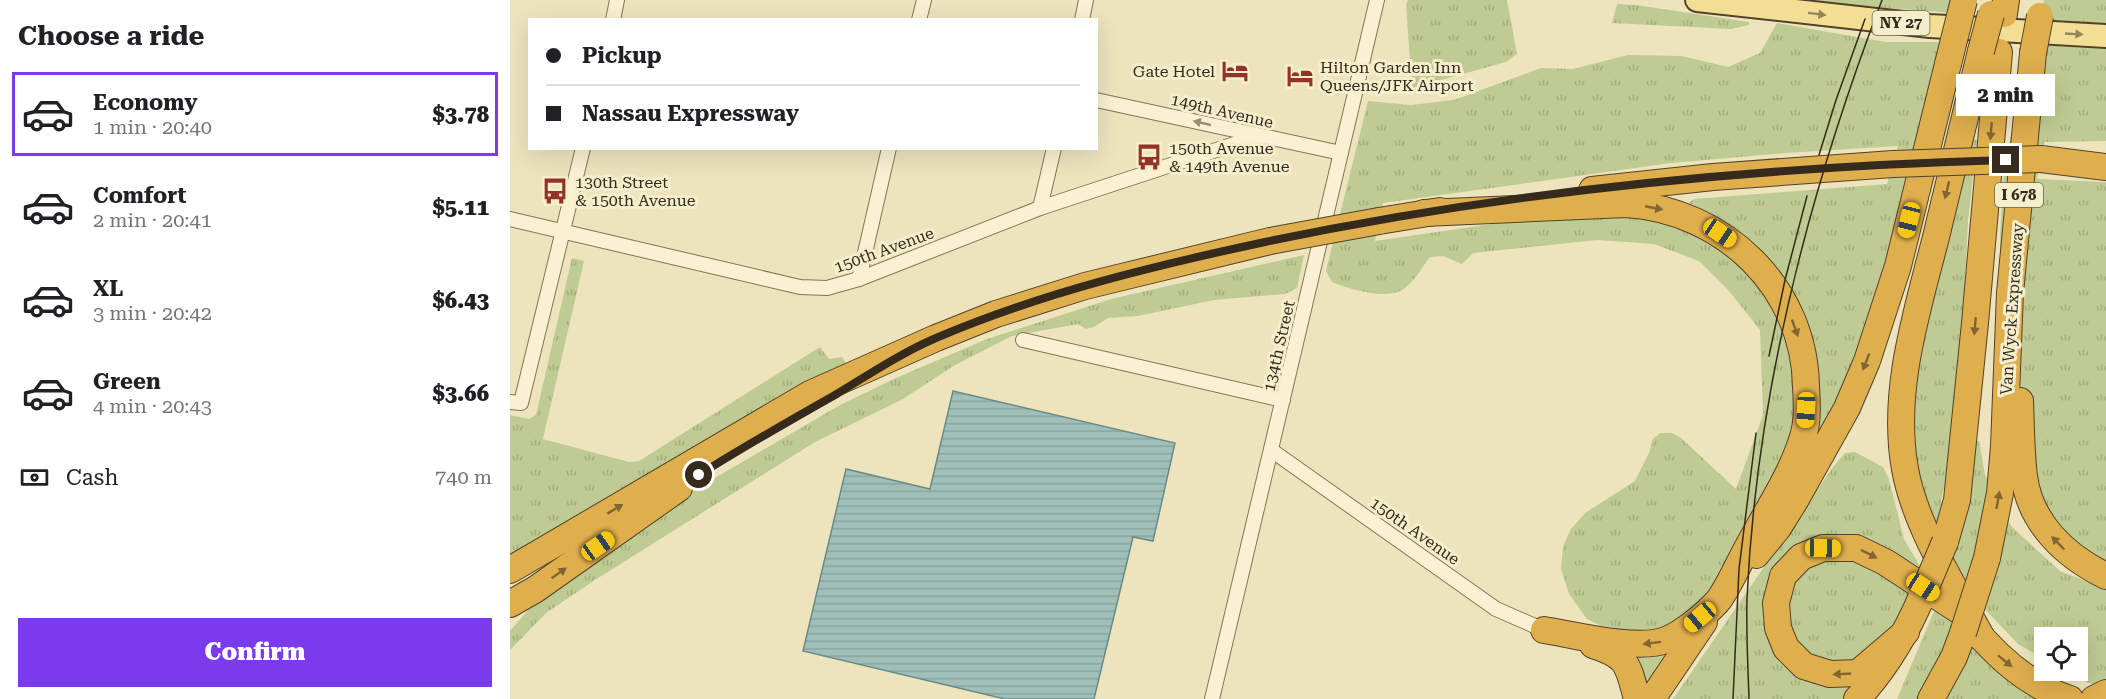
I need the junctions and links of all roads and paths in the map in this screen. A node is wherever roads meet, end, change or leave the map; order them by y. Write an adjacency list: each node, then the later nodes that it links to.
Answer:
1 (617, 0): 9 (street)
2 (924, 0): 10 (street)
3 (1086, 0): 11 (street)
4 (1377, 0): 19 (street, 134th Street)
5 (1697, 0): 12 (main road, NY 27, one-way to 12)
6 (1964, 0): 27 (highway, bridge)
7 (1999, 7): 13 (highway, bridge)
8 (2042, 8): 29 (highway, Van Wyck Expressway / I 678, bridge)
9 (613, 18)
10 (920, 18)
11 (1082, 18)
12 (2106, 36)
13 (1990, 52): 41 (highway, one-way to 41); 43 (highway, one-way to 43, bridge)
14 (1098, 99): 15 (street, 149th Avenue, one-way to 14)
15 (1259, 136): 19 (street, 149th Avenue); 23 (street, 150th Avenue)
16 (583, 150): 26 (street)
17 (889, 150): 28 (street)
18 (1054, 150): 23 (street)
19 (1341, 153): 32 (street, 134th Street)
20 (2106, 153): 21 (highway)
21 (2041, 159): 22 (highway); 24 (highway, bridge)
22 (2106, 167)
23 (1040, 208): 28 (street, 150th Avenue)
24 (1424, 213): 31 (highway, bridge); 38 (highway, one-way to 38)
25 (510, 219): 26 (street, 150th Avenue)
26 (563, 231): 28 (street, 150th Avenue); 33 (street)
27 (1898, 266): 38 (highway, one-way to 38); 41 (highway)
28 (859, 279)
29 (2008, 337): 36 (highway, one-way to 29); 41 (highway, Van Wyck Expressway / I 678, one-way to 29, bridge)
30 (1023, 340): 32 (street)
31 (919, 345): 35 (highway, one-way to 31); 37 (highway, one-way to 31)
32 (1283, 400): 34 (street, 134th Street)
33 (515, 403)
34 (1271, 450): 42 (street, 150th Avenue); 45 (street, 134th Street)
35 (510, 570)
36 (2106, 576)
37 (536, 589): 39 (highway); 40 (highway)
38 (1718, 602): 42 (highway, one-way to 42); 47 (highway)
39 (510, 604)
40 (510, 618)
41 (1968, 628): 43 (highway, one-way to 41); 49 (highway, Van Wyck Expressway / I 678); 50 (highway, one-way to 50)
42 (1544, 630): 46 (highway)
43 (1906, 632): 48 (highway)
44 (2106, 693): 51 (highway)
45 (1212, 699)
46 (1636, 699)
47 (1652, 699)
48 (1857, 699)
49 (1931, 699)
50 (2070, 699)
51 (2094, 699)

